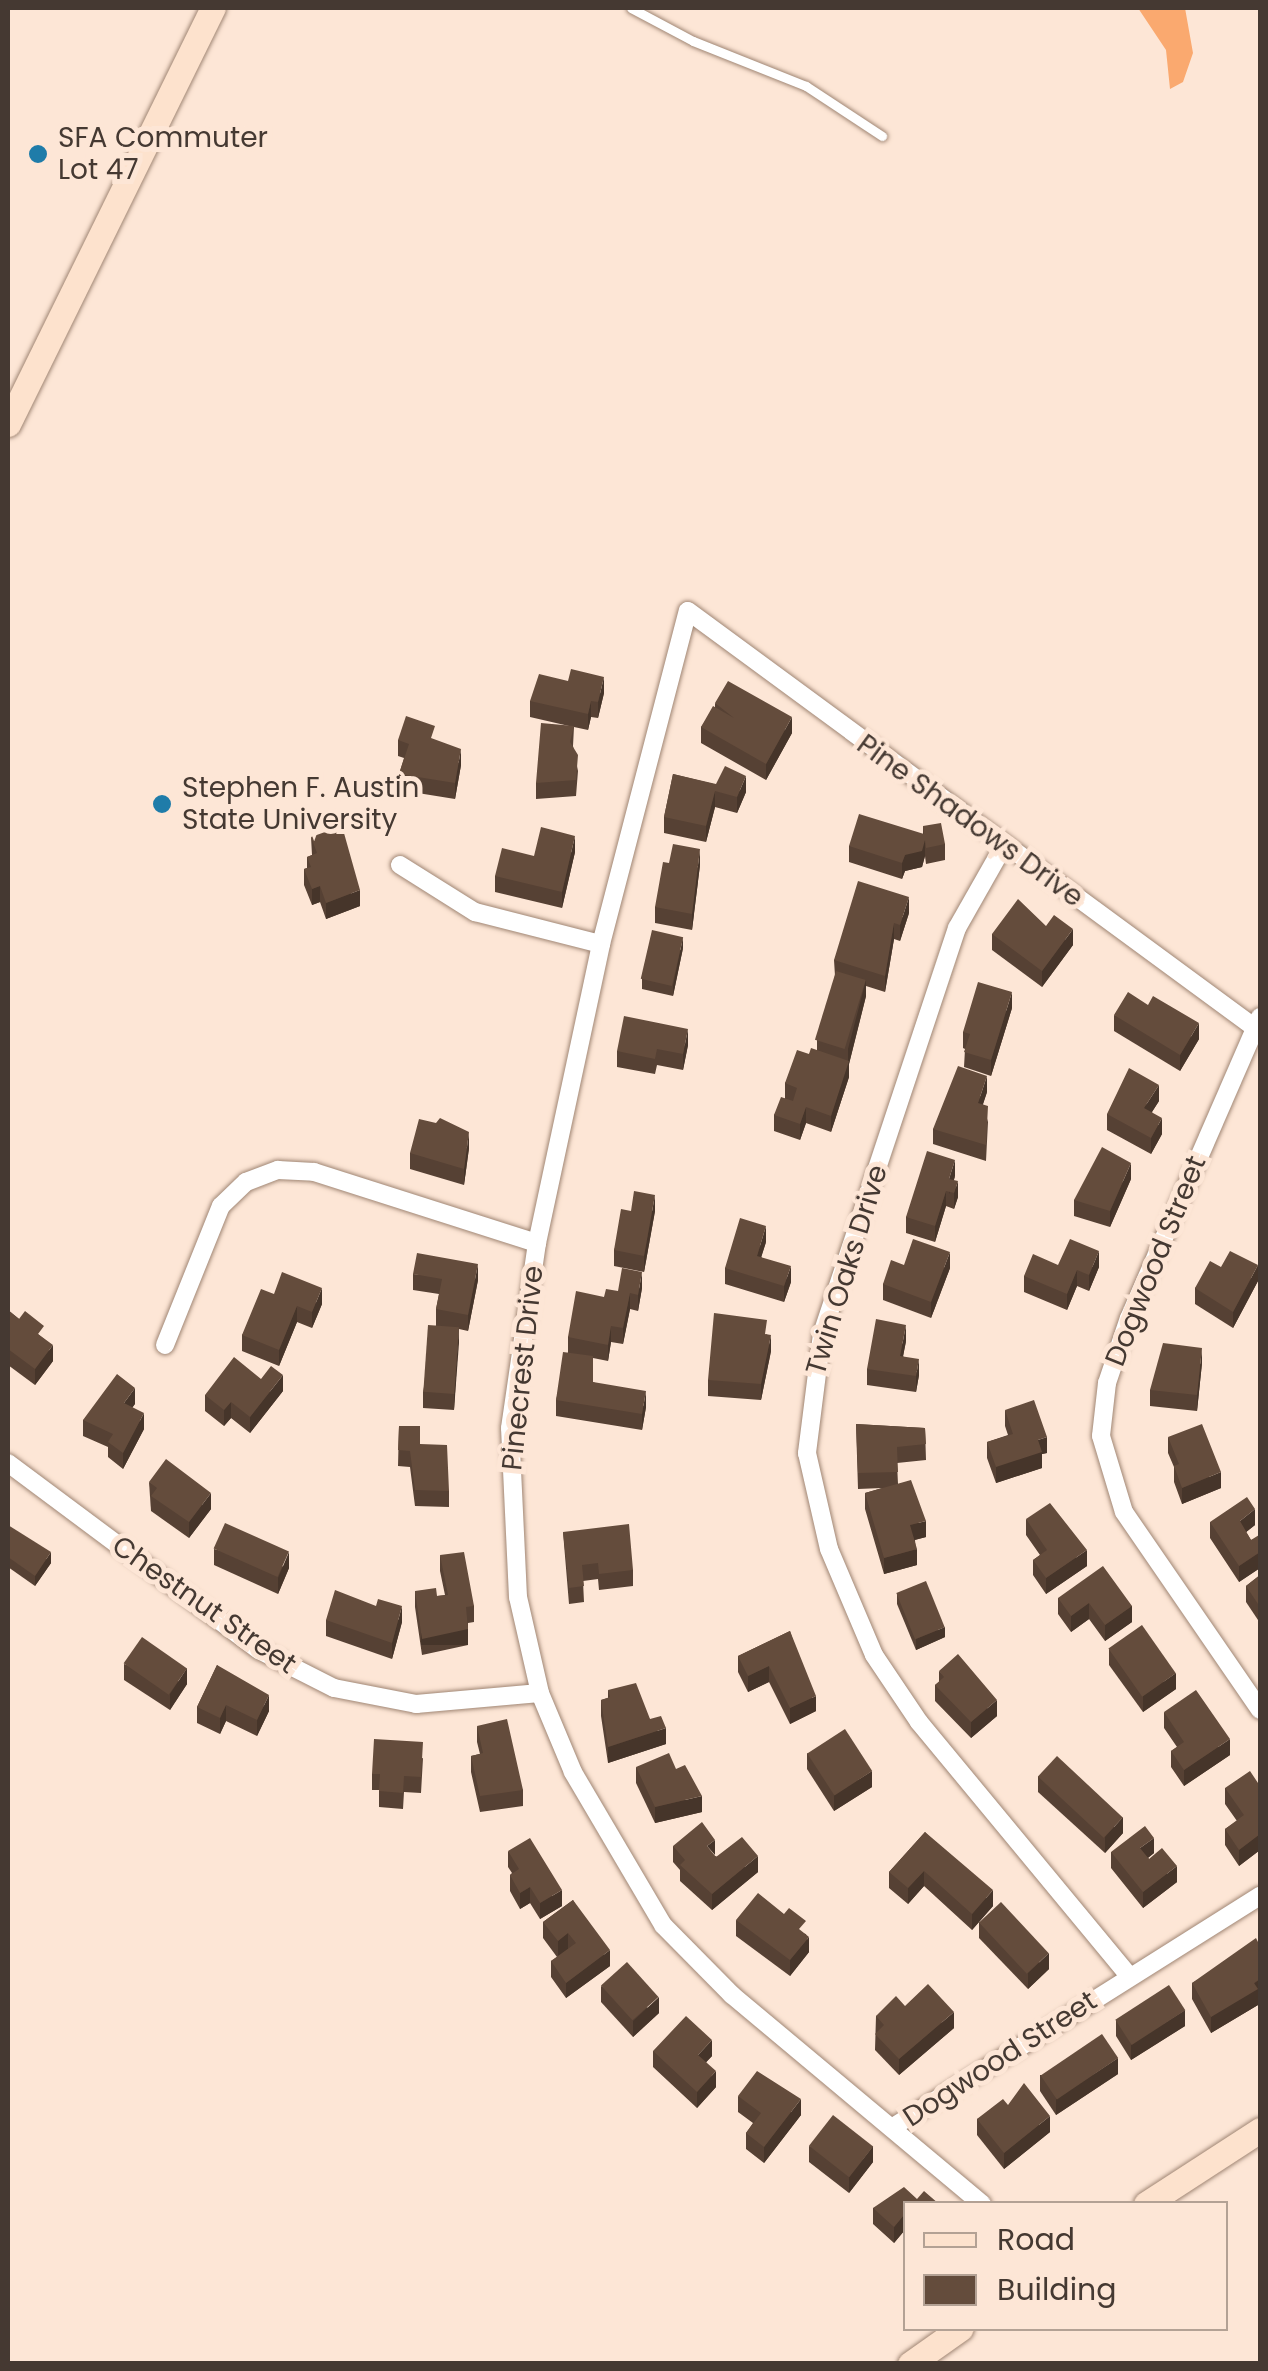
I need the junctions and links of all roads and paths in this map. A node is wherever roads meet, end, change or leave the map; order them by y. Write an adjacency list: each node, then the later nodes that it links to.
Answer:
1 (213, 8): 4 (main road)
2 (631, 8): 3 (lane)
3 (882, 136)
4 (8, 424)
5 (688, 611): 6 (street, Pine Shadows Drive); 8 (street, Pinecrest Drive)
6 (1003, 847): 9 (street, Pine Shadows Drive); 16 (street, Twin Oaks Drive)
7 (400, 866): 8 (street)
8 (601, 944): 10 (street, Pinecrest Drive)
9 (1258, 1022): 14 (street, Dogwood Street)
10 (537, 1243): 11 (street); 13 (street, Pinecrest Drive)
11 (165, 1345)
12 (8, 1463): 13 (street, Chestnut Street)
13 (540, 1693): 17 (street, Pinecrest Drive)
14 (1260, 1710)
15 (1260, 1896): 16 (street, Dogwood Street)
16 (1129, 1976): 17 (street, Dogwood Street)
17 (893, 2127): 19 (street, Pinecrest Drive)
18 (1260, 2130): 20 (main road)
19 (979, 2201)
20 (1151, 2201)
21 (957, 2331): 22 (main road)
22 (910, 2364)

